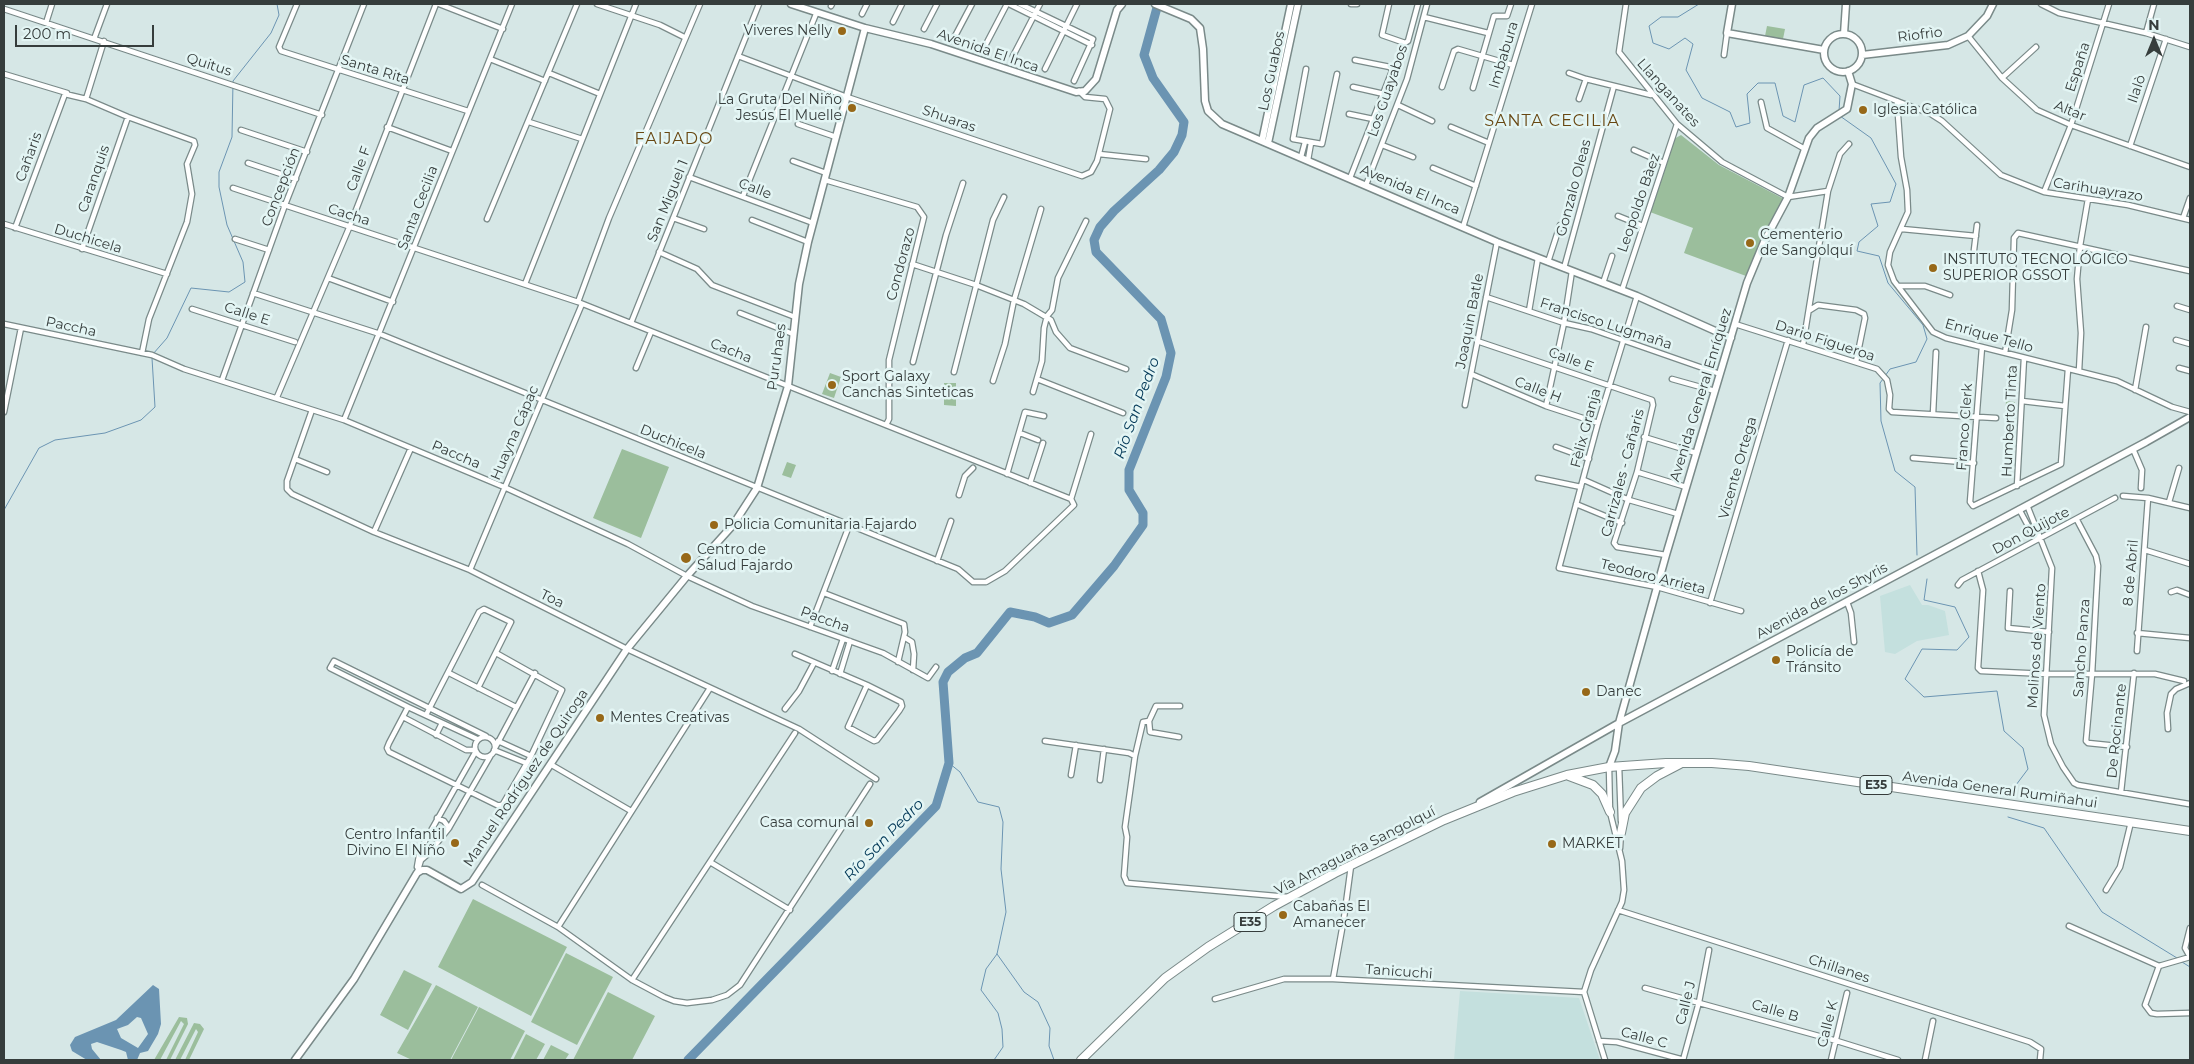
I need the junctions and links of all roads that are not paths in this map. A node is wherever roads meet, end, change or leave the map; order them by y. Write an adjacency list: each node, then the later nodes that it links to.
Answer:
1 (52, 4): 46 (street)
2 (107, 4): 59 (street)
3 (297, 4): 76 (street, Santa Rita)
4 (364, 4): 76 (street, Concepción)
5 (438, 4): 50 (street); 92 (street, Calle F)
6 (512, 4): 50 (street, Santa Cecilia)
7 (576, 4): 78 (street)
8 (597, 4): 43 (street)
9 (636, 4): 43 (street)
10 (700, 4): 57 (street, Huayna Cápac)
11 (759, 4): 69 (street, San Miguel 1)
12 (791, 4): 40 (street, Avenida El Inca)
13 (867, 4): 41 (street)
14 (902, 4): 45 (street)
15 (937, 4): 51 (street)
16 (972, 4): 58 (street)
17 (1008, 4): 42 (street); 64 (street)
18 (1020, 4): 42 (street)
19 (1040, 4): 42 (street)
20 (1077, 4): 49 (street)
21 (1122, 4): 93 (street)
22 (1155, 4): 119 (street, Avenida El Inca)
23 (1291, 4): 119 (street, Los Guabos)
24 (1298, 4): 119 (street, Los Guabos)
25 (1351, 4): 26 (street)
26 (1357, 4)
27 (1389, 4): 37 (street)
28 (1511, 4): 52 (street)
29 (1532, 4): 73 (street, Imbabura)
30 (1626, 4): 97 (street, Llanganates)
31 (1732, 4): 53 (street)
32 (1846, 4): 55 (street)
33 (1993, 4): 56 (street, Riofrìo)
34 (2041, 4): 47 (street)
35 (2109, 4): 47 (street, España)
36 (2154, 4): 54 (street)
37 (1418, 5): 38 (street)
38 (1427, 6): 44 (street, Los Guayabos)
39 (4, 9): 46 (street, Quitus)
40 (816, 14): 48 (street, Avenida El Inca); 82 (street)
41 (862, 14)
42 (1035, 14): 49 (street); 70 (street)
43 (631, 17): 57 (street); 95 (street)
44 (1424, 17): 52 (street); 103 (street, Los Guayabos)
45 (893, 22)
46 (46, 23): 59 (street, Quitus)
47 (2104, 23): 54 (street); 113 (street, España)
48 (865, 28): 93 (street, Avenida El Inca); 98 (street, Puruhaes)
49 (1065, 28): 74 (street); 86 (street)
50 (503, 29): 71 (street, Santa Cecilia)
51 (924, 29)
52 (1488, 33): 66 (street)
53 (1727, 33): 65 (street); 67 (street)
54 (2146, 33): 60 (street)
55 (1844, 34): 65 (street); 68 (street)
56 (1968, 36): 68 (street, Riofrìo); 84 (street, Altar)
57 (684, 37): 204 (street, Huayna Cápac)
58 (954, 38)
59 (94, 39): 61 (street, Quitus)
60 (2166, 39): 62 (street); 125 (street, Ilalò)
61 (104, 41): 99 (street); 106 (street, Quitus)
62 (2190, 46)
63 (2036, 47): 84 (street)
64 (984, 48)
65 (1824, 50): 77 (street)
66 (1482, 55): 73 (street); 90 (street); 91 (street)
67 (1724, 55)
68 (1862, 55): 77 (street)
69 (738, 56): 82 (street, Shuaras); 140 (street, San Miguel 1)
70 (1013, 56)
71 (490, 60): 85 (street); 104 (street, Santa Cecilia)
72 (1355, 60): 96 (street)
73 (1513, 65): 122 (street, Imbabura)
74 (1045, 69)
75 (1306, 69): 120 (street)
76 (338, 71): 92 (street, Santa Rita); 106 (street, Concepción)
77 (1848, 71): 87 (street, Avenida General Enríquez)
78 (548, 73): 85 (street); 95 (street)
79 (1569, 73): 83 (street)
80 (4, 74): 94 (street)
81 (1336, 74): 121 (street)
82 (791, 76): 98 (street, Shuaras); 149 (street)
83 (1586, 78): 88 (street); 100 (street)
84 (2002, 78): 113 (street, Altar)
85 (545, 81): 110 (street)
86 (1074, 81)
87 (1852, 84): 101 (street, Carihuayrazo); 126 (street, Avenida General Enríquez)
88 (1614, 86): 97 (street); 187 (street, Gonzalo Oleas)
89 (1354, 87): 96 (street)
90 (1442, 87)
91 (1473, 88)
92 (403, 91): 104 (street, Santa Rita); 114 (street, Calle F)
93 (1079, 92): 130 (street, Shuaras)
94 (67, 94): 99 (street); 169 (street, Cañaris)
95 (600, 94): 118 (street)
96 (1384, 94): 108 (street)
97 (1652, 95): 112 (street, Llanganates)
98 (847, 97): 117 (street, Puruhaes); 130 (street, Shuaras)
99 (86, 98): 107 (street)
100 (1579, 99)
101 (1897, 101): 148 (street, Carihuayrazo); 172 (street, Enrique Tello)
102 (1761, 102): 126 (street)
103 (1398, 105): 109 (street); 124 (street, Los Guayabos)
104 (468, 111): 128 (street, Santa Cecilia)
105 (1349, 114): 108 (street)
106 (322, 115): 129 (street, Concepción)
107 (128, 117): 179 (street, Caranquis); 191 (street)
108 (1373, 119): 141 (street)
109 (1432, 120)
110 (529, 122): 118 (street); 159 (street)
111 (798, 124): 117 (street)
112 (1677, 124): 136 (street, Leopoldo Bàez); 151 (street, Llanganates)
113 (2071, 125): 125 (street, Altar); 148 (street, España)
114 (387, 127): 128 (street); 170 (street, Calle F)
115 (1451, 127): 122 (street)
116 (240, 130): 129 (street)
117 (836, 137): 139 (street, Puruhaes)
118 (582, 139): 194 (street)
119 (1265, 142): 133 (street, Avenida El Inca)
120 (1305, 142): 121 (street); 133 (street)
121 (1311, 143): 133 (street)
122 (1489, 143): 145 (street, Imbabura)
123 (1848, 144): 147 (street)
124 (1382, 145): 131 (street); 144 (street, Los Guayabos)
125 (2130, 146): 137 (street, Altar)
126 (1804, 149): 151 (street, Avenida General Enríquez)
127 (1634, 150): 136 (street)
128 (452, 151): 178 (street, Santa Cecilia)
129 (307, 152): 142 (street, Concepción)
130 (1099, 154): 132 (street)
131 (1413, 157)
132 (1146, 158)
133 (1304, 159): 141 (street, Avenida El Inca)
134 (793, 161): 139 (street)
135 (248, 163): 142 (street)
136 (1664, 163): 167 (street, Leopoldo Bàez)
137 (2190, 167)
138 (1433, 168): 145 (street)
139 (825, 176): 163 (street, Puruhaes); 186 (street, Condorazo)
140 (689, 177): 149 (street, Calle); 157 (street, San Miguel 1)
141 (1350, 178): 144 (street, Avenida El Inca)
142 (296, 179): 154 (street, Concepción)
143 (962, 183): 188 (street)
144 (1366, 185): 168 (street, Avenida El Inca)
145 (1476, 186): 168 (street, Imbabura)
146 (233, 188): 154 (street, Cacha)
147 (1828, 191): 151 (street); 207 (street)
148 (2044, 192): 153 (street, Carihuayrazo)
149 (743, 196): 163 (street, Calle)
150 (1004, 197): 195 (street)
151 (1788, 197): 218 (street, Avenida General Enríquez)
152 (2190, 198): 158 (street)
153 (2088, 199): 158 (street, Carihuayrazo); 177 (street)
154 (285, 205): 170 (street, Cacha); 180 (street, Concepción)
155 (1041, 209): 202 (street)
156 (1618, 216): 167 (street)
157 (673, 218): 171 (street); 182 (street, San Miguel 1)
158 (2183, 218): 161 (street, Carihuayrazo)
159 (487, 219)
160 (752, 220): 175 (street)
161 (2190, 220)
162 (1086, 222): 212 (street)
163 (813, 223): 175 (street, Puruhaes)
164 (4, 224): 169 (street, Duchicela)
165 (1977, 224): 173 (street)
166 (1560, 225): 185 (street)
167 (1643, 226): 197 (street, Leopoldo Bàez)
168 (1463, 227): 176 (street, Avenida El Inca)
169 (15, 228): 179 (street, Duchicela)
170 (349, 228): 178 (street, Cacha); 192 (street, Calle F)
171 (704, 229)
172 (1902, 229): 173 (street); 196 (street, Enrique Tello)
173 (1976, 236): 181 (street)
174 (235, 239): 180 (street)
175 (808, 242): 213 (street, Puruhaes)
176 (1497, 242): 184 (street, Avenida El Inca); 201 (street, Joaquìn Batle)
177 (2080, 246): 190 (street); 235 (street); 244 (street)
178 (415, 248): 194 (street, Cacha); 203 (street, Santa Cecilia)
179 (82, 250): 191 (street, Duchicela)
180 (269, 250): 198 (street, Concepción)
181 (1974, 250)
182 (659, 252): 213 (street); 214 (street, San Miguel 1)
183 (1612, 256): 193 (street)
184 (1538, 258): 185 (street, Avenida El Inca); 209 (street)
185 (1548, 262): 187 (street, Avenida El Inca)
186 (912, 264): 188 (street); 276 (street, Condorazo)
187 (1564, 268): 189 (street, Avenida El Inca)
188 (937, 271): 195 (street); 237 (street)
189 (1572, 271): 193 (street, Avenida El Inca); 215 (street)
190 (2190, 271)
191 (167, 274): 234 (street)
192 (328, 278): 203 (street); 210 (street, Calle F)
193 (1603, 283): 197 (street, Avenida El Inca)
194 (525, 284): 204 (street, Cacha)
195 (976, 285): 202 (street); 246 (street)
196 (1898, 286): 199 (street); 232 (street, Enrique Tello)
197 (1622, 290): 200 (street, Avenida El Inca)
198 (253, 293): 210 (street, Duchicela); 217 (street, Concepción)
199 (1950, 295)
200 (1637, 296): 224 (street, Avenida El Inca); 228 (street, Fèlix Granja)
201 (1486, 297): 209 (street, Francisco Lugmaña); 227 (street, Joaquìn Batle)
202 (1014, 300): 212 (street); 252 (street)
203 (393, 302): 222 (street, Santa Cecilia)
204 (580, 303): 214 (street, Cacha); 259 (street, Huayna Cápac)
205 (2177, 306): 208 (street)
206 (192, 309): 217 (street, Calle E)
207 (1810, 310): 231 (street); 238 (street)
208 (2190, 310)
209 (1529, 311): 215 (street, Francisco Lugmaña)
210 (313, 312): 222 (street, Duchicela); 258 (street, Calle F)
211 (740, 313): 223 (street)
212 (1047, 316): 242 (street); 249 (street)
213 (795, 317): 223 (street, Puruhaes)
214 (631, 323): 221 (street, Cacha)
215 (1564, 323): 228 (street, Francisco Lugmaña); 239 (street)
216 (4, 324): 220 (street, Paccha)
217 (242, 324): 229 (street, Calle E); 251 (street, Concepción)
218 (1735, 324): 224 (street, Avenida General Enríquez); 225 (street, Dario Figueroa)
219 (2146, 327): 256 (street)
220 (21, 328): 234 (street, Paccha); 266 (street)
221 (651, 332): 240 (street); 253 (street, Cacha)
222 (380, 334): 259 (street, Duchicela); 274 (street, Santa Cecilia)
223 (793, 334): 253 (street, Puruhaes)
224 (1731, 338): 248 (street, Avenida General Enríquez)
225 (1788, 340): 231 (street, Dario Figueroa); 337 (street, Vicente Ortega)
226 (2176, 340): 230 (street)
227 (1477, 341): 239 (street, Calle E); 247 (street, Joaquìn Batle)
228 (1622, 341): 248 (street, Francisco Lugmaña); 254 (street, Fèlix Granja)
229 (295, 342)
230 (2190, 344)
231 (1803, 345): 238 (street, Dario Figueroa)
232 (1982, 347): 235 (street, Enrique Tello); 271 (street, Franco Clerk)
233 (1936, 352): 269 (street)
234 (142, 353): 251 (street, Paccha)
235 (2005, 353): 236 (street, Enrique Tello)
236 (2024, 358): 243 (street, Enrique Tello); 260 (street, Humberto Tinta)
237 (914, 362)
238 (1856, 362): 269 (street, Dario Figueroa)
239 (1555, 366): 254 (street, Calle E); 263 (street)
240 (636, 368)
241 (2179, 368): 245 (street)
242 (1126, 369)
243 (2068, 369): 244 (street, Enrique Tello); 264 (street)
244 (2079, 371): 256 (street, Enrique Tello)
245 (2190, 371)
246 (954, 372)
247 (1471, 374): 261 (street, Joaquìn Batle); 263 (street, Calle H)
248 (1720, 374): 255 (street, Avenida General Enríquez)
249 (1038, 379): 257 (street); 268 (street)
250 (1672, 379): 255 (street)
251 (222, 380): 258 (street, Paccha)
252 (993, 381)
253 (788, 386): 276 (street, Cacha); 302 (street, Puruhaes)
254 (1609, 386): 262 (street, Calle E); 275 (street, Fèlix Granja)
255 (1715, 390): 285 (street, Avenida General Enríquez)
256 (2135, 390): 267 (street, Enrique Tello)
257 (1033, 392)
258 (277, 397): 265 (street, Paccha)
259 (541, 401): 299 (street, Huayna Cápac); 302 (street, Duchicela)
260 (2022, 401): 264 (street); 298 (street, Humberto Tinta)
261 (1465, 405)
262 (1653, 405): 279 (street, Carrizales - Cañaris)
263 (1546, 406): 275 (street, Calle H)
264 (2065, 406): 298 (street)
265 (312, 410): 274 (street, Paccha); 287 (street, Toa)
266 (4, 412)
267 (2190, 412)
268 (1123, 413)
269 (1933, 414): 271 (street, Dario Figueroa)
270 (1044, 416): 277 (street)
271 (1978, 417): 273 (street, Dario Figueroa); 289 (street, Franco Clerk)
272 (2190, 417): 284 (street, Avenida de los Shyris)
273 (1996, 418)
274 (344, 420): 283 (street, Paccha)
275 (1598, 423): 288 (street, Fèlix Granja)
276 (886, 424): 290 (street, Cacha)
277 (1020, 434): 280 (street); 294 (street)
278 (1091, 434): 308 (street)
279 (1644, 437): 285 (street); 293 (street, Carrizales - Cañaris)
280 (1038, 440)
281 (1043, 443): 297 (street)
282 (1556, 447): 288 (street)
283 (411, 448): 299 (street, Paccha); 320 (street)
284 (2133, 449): 303 (street); 312 (street, Avenida de los Shyris)
285 (1696, 453): 301 (street, Avenida General Enríquez)
286 (1912, 458): 289 (street)
287 (295, 459): 292 (street); 320 (street, Toa)
288 (1589, 459): 296 (street, Fèlix Granja)
289 (1974, 463): 298 (street, Franco Clerk)
290 (975, 465): 294 (street, Cacha); 304 (street)
291 (2179, 468): 310 (street)
292 (327, 472)
293 (1637, 472): 301 (street); 309 (street, Carrizales - Cañaris)
294 (1007, 474): 297 (street, Cacha)
295 (1538, 478): 300 (street)
296 (1584, 480): 300 (street, Fèlix Granja); 309 (street)
297 (1030, 483): 308 (street, Cacha)
298 (2017, 486)
299 (504, 487): 327 (street, Huayna Cápac); 329 (street, Paccha)
300 (1581, 487): 311 (street, Fèlix Granja)
301 (1686, 487): 315 (street, Avenida General Enríquez)
302 (757, 488): 319 (street, Duchicela); 329 (street, Puruhaes)
303 (2141, 488)
304 (959, 495)
305 (2123, 496): 307 (street)
306 (2115, 498): 317 (street, Don Quijote)
307 (2148, 498): 310 (street); 322 (street, 8 de Abril)
308 (1071, 499): 324 (street, Duchicela)
309 (1629, 500): 315 (street); 318 (street, Carrizales - Cañaris)
310 (2169, 502): 313 (street)
311 (1576, 504): 318 (street); 326 (street, Fèlix Granja)
312 (2027, 505): 314 (street, Avenida de los Shyris); 321 (street, Molinos de Viento)
313 (2190, 508)
314 (2019, 509): 321 (street, Molinos de Viento); 336 (street, Avenida de los Shyris)
315 (1678, 514): 323 (street, Avenida General Enríquez)
316 (951, 520): 324 (street)
317 (2076, 520): 321 (street, Don Quijote); 361 (street, Sancho Panza)
318 (1622, 523): 323 (street, Carrizales - Cañaris)
319 (849, 526): 324 (street, Duchicela); 334 (street)
320 (374, 532): 327 (street, Toa)
321 (2039, 539): 328 (street, Don Quijote); 340 (street, Molinos de Viento)
322 (2145, 550): 325 (street); 341 (street, 8 de Abril)
323 (1666, 555): 331 (street, Avenida General Enríquez)
324 (937, 560)
325 (2190, 564)
326 (1560, 568): 331 (street, Teodoro Arrieta)
327 (470, 570): 347 (street, Toa)
328 (1978, 571): 330 (street, Don Quijote); 360 (street)
329 (687, 576): 339 (street, Paccha); 347 (street, Puruhaes)
330 (1958, 585)
331 (1657, 587): 337 (street, Teodoro Arrieta); 378 (street, Avenida General Enríquez)
332 (2010, 591): 340 (street)
333 (2171, 592): 335 (street)
334 (824, 593): 339 (street); 342 (street)
335 (2190, 594)
336 (1847, 602): 346 (street); 378 (street, Avenida de los Shyris)
337 (1710, 603): 338 (street, Teodoro Arrieta)
338 (1741, 611)
339 (810, 626): 344 (street, Paccha)
340 (2049, 632): 360 (street, Molinos de Viento)
341 (2137, 633): 343 (street); 348 (street, 8 de Abril)
342 (904, 637): 351 (street); 354 (street)
343 (2190, 638)
344 (843, 639): 345 (street, Paccha); 355 (street)
345 (850, 641): 351 (street, Paccha); 359 (street)
346 (1854, 642)
347 (627, 649): 366 (street, Toa); 399 (street, Manuel Rodríguez de Quiroga)
348 (2136, 651)
349 (496, 653): 356 (street); 357 (street); 365 (street)
350 (795, 654): 352 (street)
351 (898, 662): 354 (street, Paccha)
352 (814, 663): 355 (street); 373 (street)
353 (936, 667): 354 (street)
354 (913, 670)
355 (832, 671): 359 (street)
356 (449, 673): 365 (street); 372 (street)
357 (535, 673): 371 (street); 395 (street)
358 (2134, 673): 361 (street); 362 (street); 389 (street, De Rocinante)
359 (840, 674): 364 (street)
360 (2047, 674): 361 (street); 408 (street, Molinos de Viento)
361 (2092, 674): 389 (street, Sancho Panza)
362 (2184, 682)
363 (2190, 683): 379 (street)
364 (867, 685): 364 (street)
365 (478, 688): 371 (street)
366 (710, 688): 404 (street, Toa); 412 (street)
367 (402, 694): 368 (street); 368 (street); 372 (street)
368 (398, 702): 369 (street)
369 (408, 706): 374 (street); 375 (street)
370 (1180, 706): 376 (street)
371 (516, 707): 386 (street)
372 (431, 708): 374 (street); 382 (street)
373 (785, 709)
374 (426, 715): 377 (street)
375 (403, 718): 381 (street); 406 (street)
376 (1149, 721): 383 (street); 396 (street)
377 (442, 723): 381 (street); 384 (street)
378 (1619, 723): 393 (street, Avenida General Enríquez); 411 (street, Avenida de los Shyris)
379 (2168, 729)
380 (795, 733): 420 (street)
381 (436, 735): 392 (street)
382 (486, 736): 384 (street); 385 (street)
383 (1179, 737)
384 (478, 739): 392 (street)
385 (492, 740): 386 (street); 390 (street)
386 (499, 741): 390 (street); 395 (street)
387 (1044, 741): 388 (street)
388 (1076, 745): 391 (street); 402 (street)
389 (2127, 746): 408 (street, De Rocinante)
390 (495, 749): 394 (street); 398 (street)
391 (1104, 749): 396 (street); 405 (street)
392 (475, 751): 394 (street); 406 (street)
393 (1615, 751): 400 (street, Avenida General Enríquez); 401 (street, Avenida General Enríquez)
394 (491, 755): 409 (street)
395 (530, 756): 398 (street)
396 (1135, 756): 425 (street)
397 (1684, 762): 400 (highway, Avenida General Rumiñahui / E35); 415 (highway, Avenida General Rumiñahui / E35); 418 (highway)
398 (526, 764): 409 (street)
399 (550, 764): 412 (street); 422 (street, Manuel Rodríguez de Quiroga)
400 (1619, 766): 401 (highway, Avenida General Rumiñahui / E35); 418 (street, Avenida General Enríquez)
401 (1609, 767): 403 (highway, Avenida General Rumiñahui / E35); 413 (street, Avenida General Enríquez)
402 (1071, 775)
403 (1567, 775): 411 (highway, Vía Amaguaña Sangolquí / E35); 413 (highway)
404 (876, 779)
405 (1100, 780)
406 (456, 784): 409 (street); 414 (street)
407 (870, 784): 426 (street)
408 (2121, 792): 410 (street, Molinos de Viento)
409 (470, 793): 416 (street)
410 (2189, 804)
411 (1468, 809): 421 (highway, Vía Amaguaña Sangolquí / E35)
412 (631, 811): 429 (street)
413 (1610, 812): 419 (street, Avenida General Enríquez)
414 (437, 818): 416 (street); 422 (street)
415 (2131, 822): 417 (highway, Avenida General Rumiñahui / E35); 424 (street)
416 (449, 828): 422 (street)
417 (2190, 831)
418 (1621, 833): 419 (street, Avenida General Enríquez)
419 (1619, 852): 427 (street, Avenida General Enríquez)
420 (710, 862): 426 (street); 435 (street)
421 (1351, 866): 425 (highway, Vía Amaguaña Sangolquí / E35); 434 (street)
422 (417, 873): 445 (street)
423 (482, 885): 429 (street)
424 (2106, 890)
425 (1292, 897): 446 (highway, Vía Amaguaña Sangolquí / E35)
426 (790, 910): 435 (street)
427 (1618, 910): 437 (street, Avenida General Enríquez); 452 (street, Chillanes)
428 (2069, 926): 433 (street)
429 (558, 927): 435 (street)
430 (2190, 928): 432 (street)
431 (1709, 950): 440 (street, Calle J)
432 (2190, 957): 433 (street)
433 (2159, 966): 441 (street)
434 (1333, 979): 437 (street, Tanicuchi); 439 (street, Tanicuchi)
435 (632, 980)
436 (1645, 988): 440 (street, Calle B)
437 (1584, 992): 444 (street)
438 (1848, 994): 443 (street, Calle K)
439 (1215, 999)
440 (1699, 1002): 443 (street, Calle B); 448 (street, Calle J)
441 (2190, 1013)
442 (1933, 1021): 451 (street)
443 (1837, 1040): 449 (street, Calle K); 450 (street, Calle B)
444 (1599, 1041): 447 (street); 448 (street, Calle C)
445 (294, 1060)
446 (1081, 1060)
447 (1605, 1060)
448 (1683, 1060)
449 (1831, 1060)
450 (1898, 1060)
451 (1925, 1060)
452 (2040, 1060)

